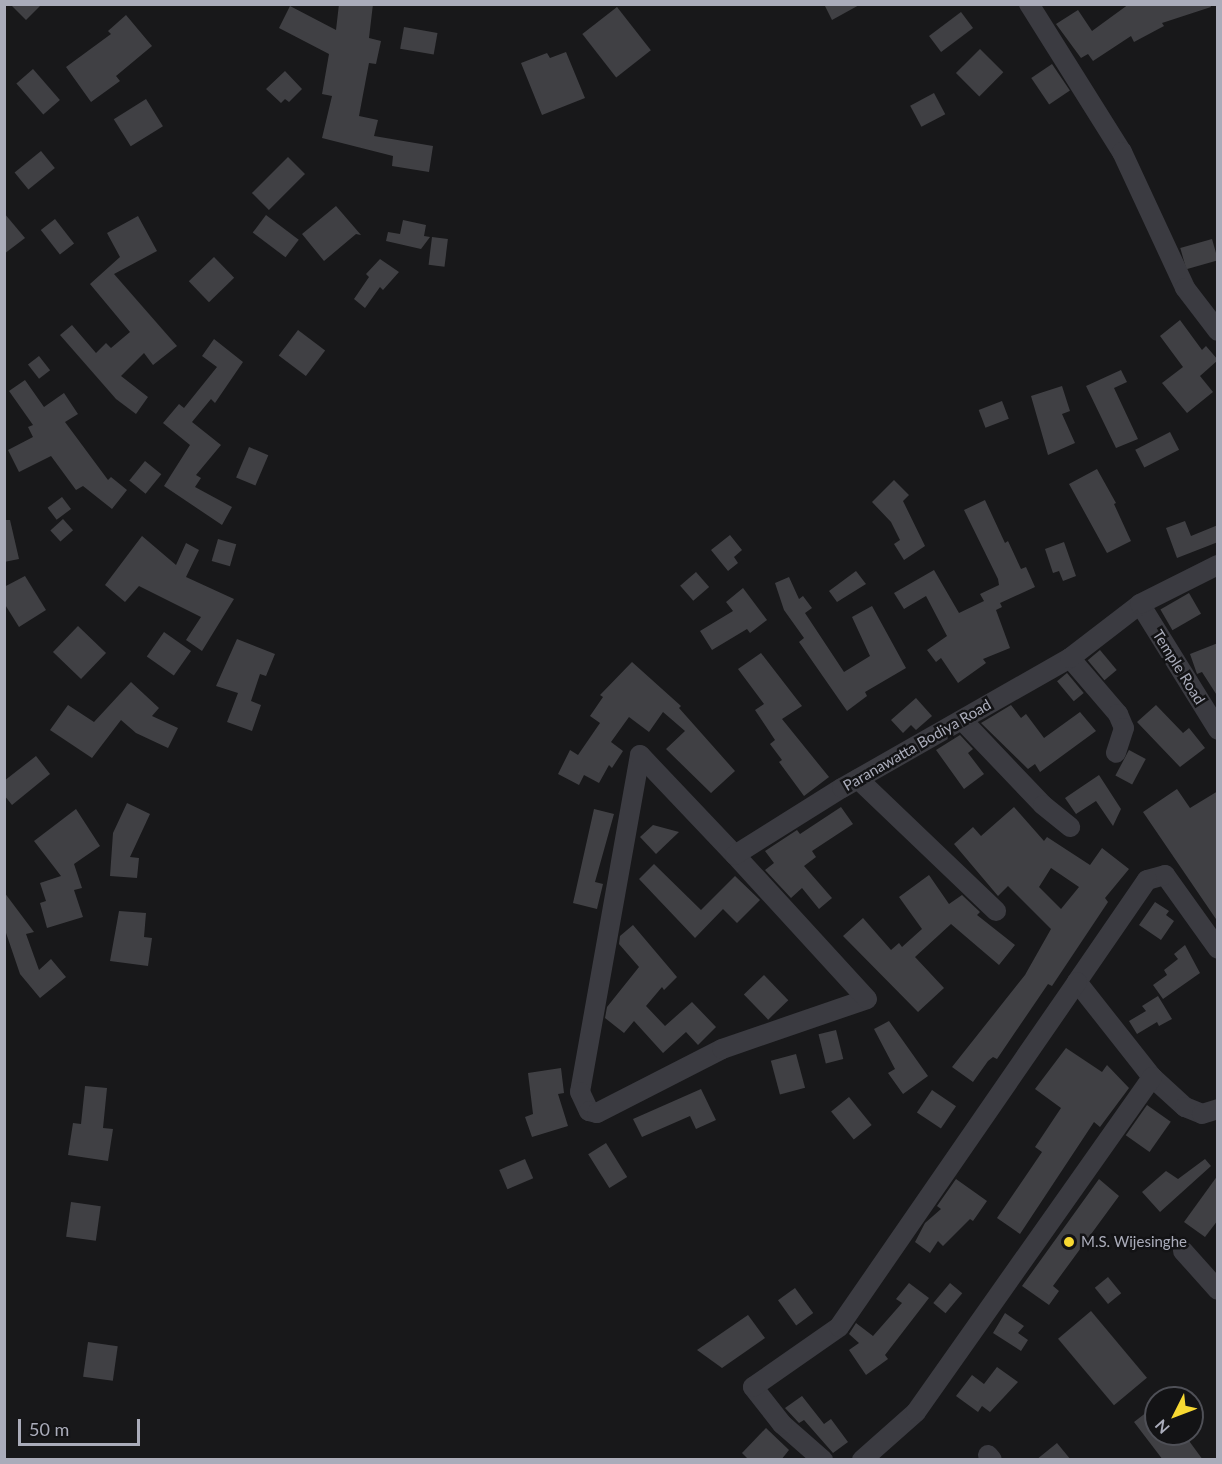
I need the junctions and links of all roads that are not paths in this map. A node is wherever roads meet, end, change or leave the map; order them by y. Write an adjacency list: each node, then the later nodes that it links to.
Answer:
1 (1029, 4): 2 (street)
2 (1218, 330)
3 (1218, 565): 4 (street, Paranawatta Bodiya Road)
4 (1140, 604): 5 (street, Paranawatta Bodiya Road); 7 (street, Temple Road)
5 (1070, 658): 6 (street, Paranawatta Bodiya Road); 8 (street)
6 (962, 720): 9 (street, Paranawatta Bodiya Road); 10 (street)
7 (1218, 730)
8 (1116, 753)
9 (858, 779): 11 (street, Paranawatta Bodiya Road); 12 (street)
10 (1070, 827)
11 (735, 855): 11 (street)
12 (996, 911)
13 (1218, 949): 14 (street)
14 (1077, 982): 15 (street); 19 (street)
15 (1152, 1077): 16 (street); 20 (street)
16 (1218, 1109)
17 (1183, 1251): 18 (street)
18 (1218, 1290)
19 (823, 1460)
20 (862, 1460)

